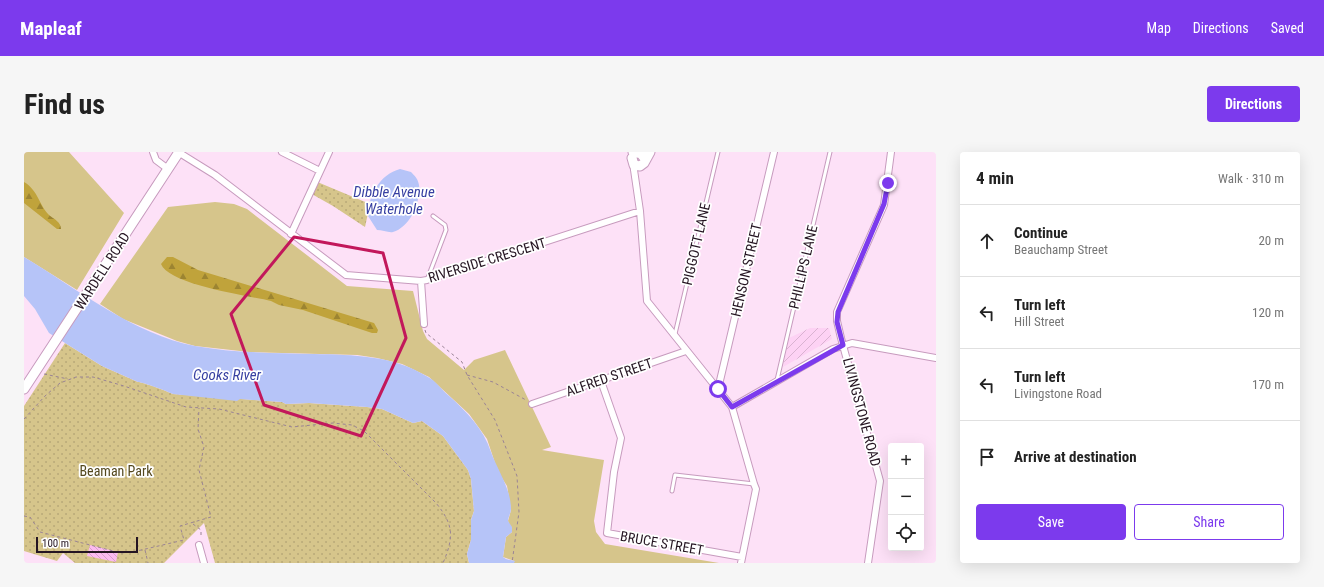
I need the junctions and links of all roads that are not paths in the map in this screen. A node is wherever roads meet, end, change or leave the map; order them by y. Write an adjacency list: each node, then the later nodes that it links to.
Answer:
1 (153, 152): 11 (street)
2 (178, 152): 11 (main road, WARDELL ROAD); 15 (street, RIVERSIDE CRESCENT)
3 (282, 152): 12 (street)
4 (329, 152): 12 (street)
5 (624, 152): 10 (main road)
6 (718, 152): 18 (lane, PIGGOTT LANE)
7 (774, 152): 25 (street, HENSON STREET)
8 (830, 152): 23 (lane, PHILLIPS LANE)
9 (891, 152): 19 (street, LIVINGSTONE ROAD)
10 (639, 157): 13 (street)
11 (168, 169): 24 (main road, WARDELL ROAD)
12 (320, 171): 15 (street)
13 (640, 211): 16 (street, RIVERSIDE CRESCENT); 18 (street)
14 (433, 216): 16 (lane)
15 (291, 234): 16 (street, RIVERSIDE CRESCENT)
16 (424, 280): 17 (street)
17 (424, 324)
18 (674, 336): 20 (street)
19 (843, 345): 21 (street); 23 (street); 33 (street, LIVINGSTONE ROAD)
20 (686, 351): 22 (street, ALFRED STREET); 25 (street)
21 (936, 358)
22 (601, 380): 26 (street, ALFRED STREET); 31 (street, BRUCE STREET)
23 (776, 382): 27 (street)
24 (24, 389)
25 (718, 389): 27 (street)
26 (532, 404)
27 (732, 407): 28 (street)
28 (754, 484): 29 (lane); 31 (street)
29 (672, 491)
30 (199, 545): 32 (street)
31 (741, 560)
32 (204, 563)
33 (868, 563)

